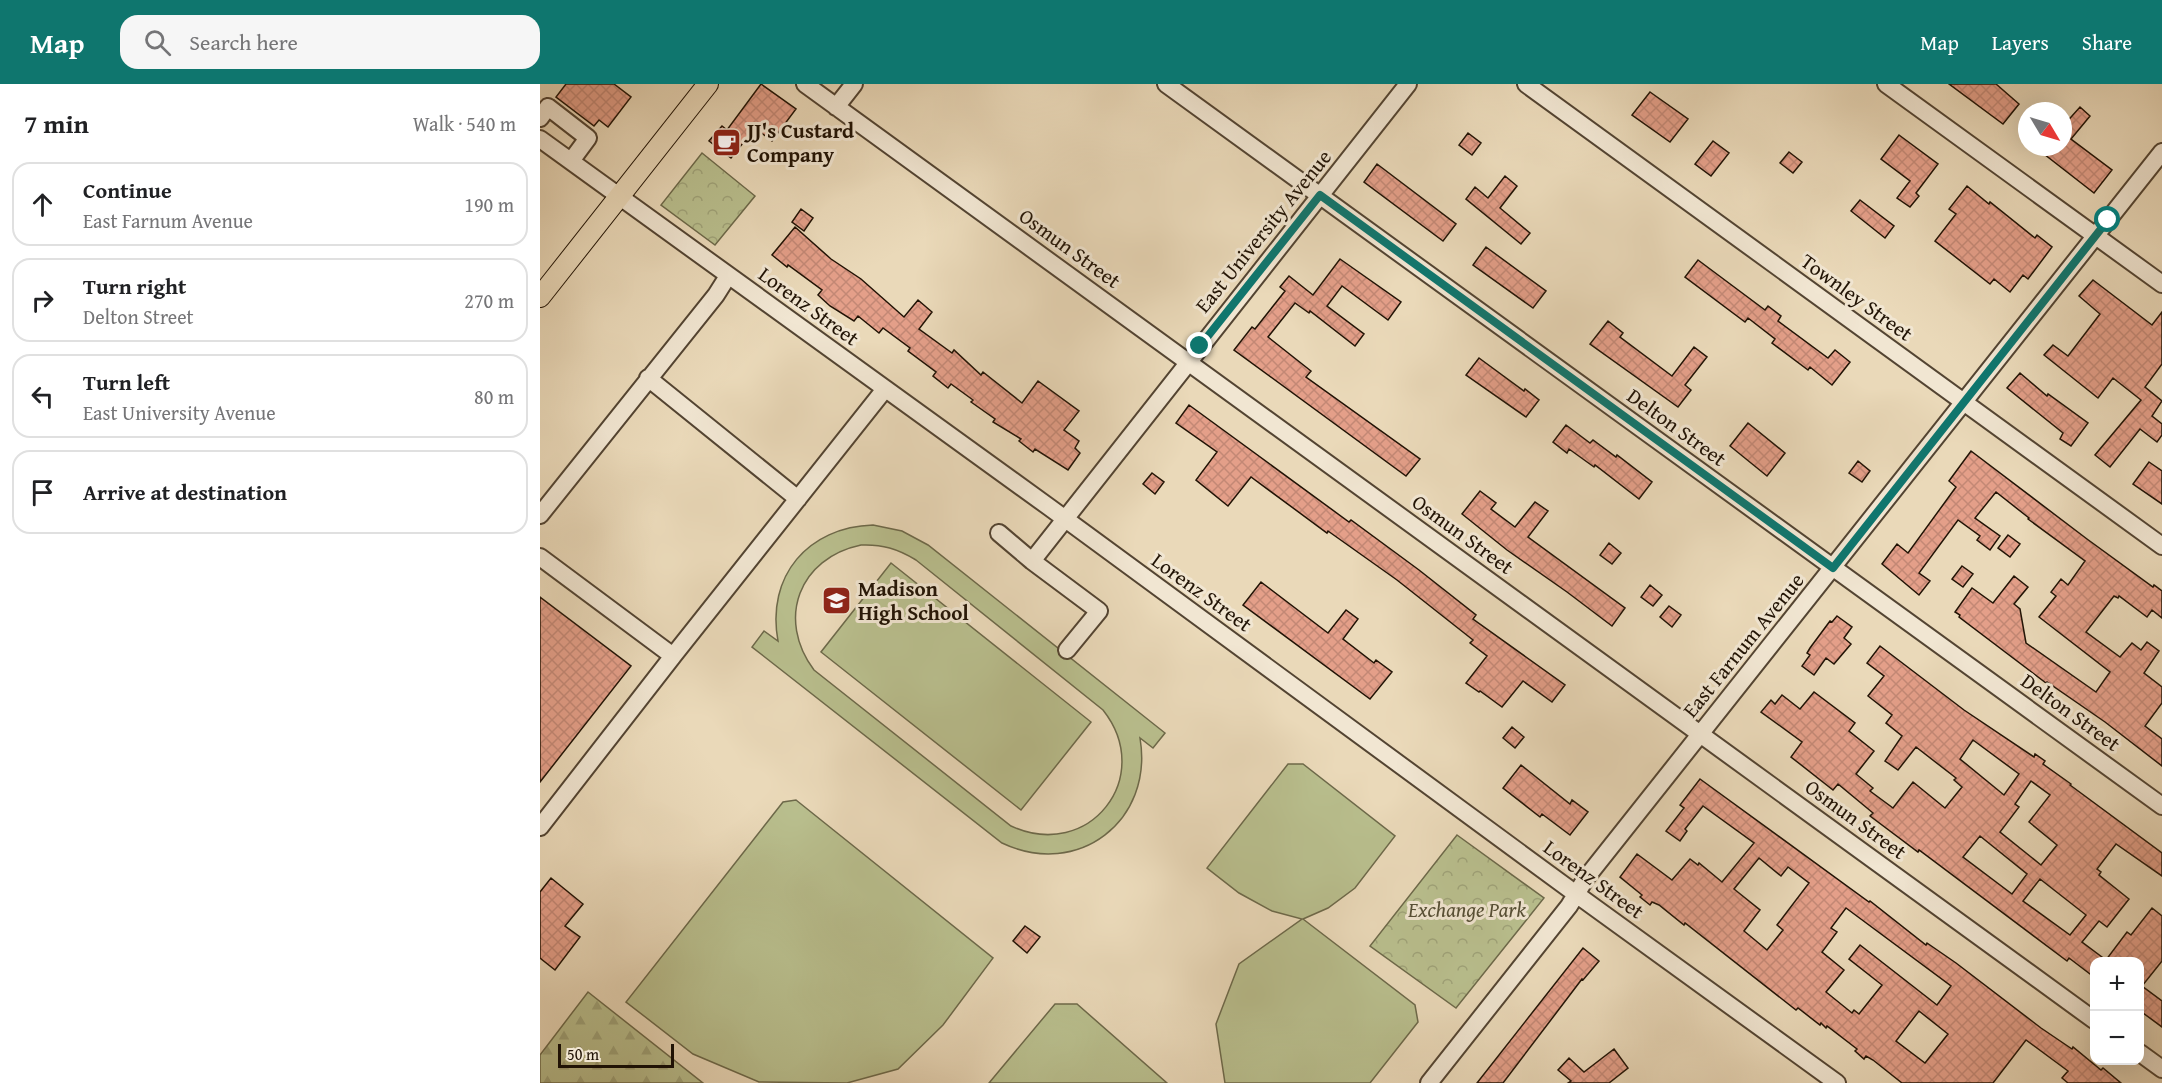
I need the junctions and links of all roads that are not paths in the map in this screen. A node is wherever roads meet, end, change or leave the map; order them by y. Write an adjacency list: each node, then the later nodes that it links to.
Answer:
1 (708, 84): 14 (main road)
2 (854, 84): 8 (street)
3 (1166, 84): 13 (street, Delton Street)
4 (1408, 84): 13 (street, East University Avenue)
5 (1526, 84): 22 (street, Townley Street)
6 (1886, 84): 15 (street)
7 (811, 86): 8 (street, Osmun Street)
8 (836, 107): 19 (street, Osmun Street)
9 (540, 118): 12 (street)
10 (540, 139): 12 (street, Lorenz Street)
11 (2162, 152): 15 (street, East Farnum Avenue)
12 (571, 161): 14 (street, Lorenz Street)
13 (1320, 195): 19 (street, East University Avenue); 30 (street, Delton Street)
14 (619, 196): 16 (street, Lorenz Street); 18 (main road)
15 (2096, 236): 17 (street); 22 (street, East Farnum Avenue)
16 (728, 276): 20 (street); 21 (street, Lorenz Street)
17 (2162, 284)
18 (540, 297)
19 (1187, 362): 25 (street, East University Avenue); 33 (street, Osmun Street)
20 (648, 378): 23 (street); 24 (street)
21 (885, 388): 23 (street); 25 (street, Lorenz Street)
22 (1964, 402): 27 (street, Townley Street); 30 (street, East Farnum Avenue)
23 (798, 499): 32 (street)
24 (540, 515)
25 (1065, 519): 29 (street, East University Avenue); 36 (street, Lorenz Street)
26 (999, 533): 29 (street)
27 (2162, 546)
28 (540, 557): 32 (street)
29 (1032, 561): 31 (street)
30 (1833, 568): 33 (street, East Farnum Avenue); 34 (street, Delton Street)
31 (1067, 650)
32 (673, 656): 35 (street)
33 (1700, 734): 36 (street, East Farnum Avenue); 37 (street, Osmun Street)
34 (2162, 806)
35 (540, 827)
36 (1576, 894): 40 (street, East Farnum Avenue); 41 (street, Lorenz Street)
37 (2090, 1017)
38 (2144, 1056): 39 (street)
39 (2162, 1069)
40 (1430, 1083)
41 (1837, 1083)

